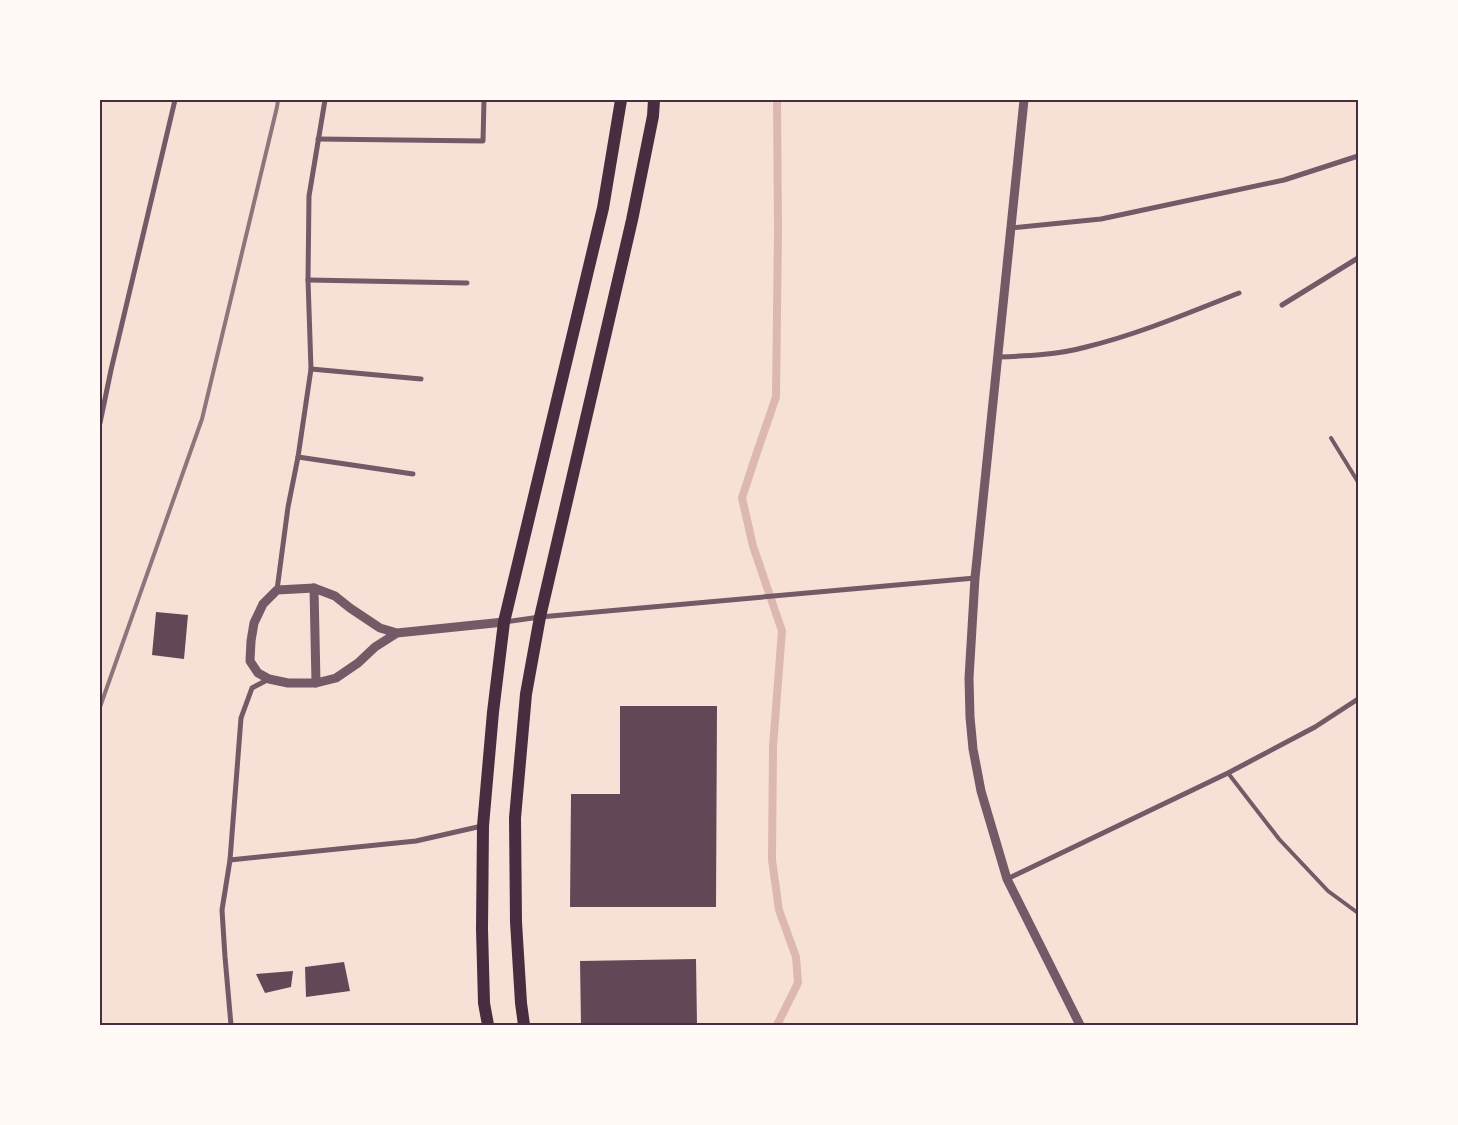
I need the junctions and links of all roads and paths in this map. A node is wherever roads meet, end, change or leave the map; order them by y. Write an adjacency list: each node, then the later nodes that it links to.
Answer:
1 (176, 100): 18 (street)
2 (325, 100): 7 (street)
3 (484, 100): 7 (street)
4 (621, 100): 27 (main road)
5 (654, 100): 26 (main road)
6 (1024, 100): 9 (street)
7 (318, 140): 11 (street)
8 (1358, 156): 9 (street)
9 (1010, 228): 15 (street)
10 (1358, 258): 14 (street)
11 (308, 280): 12 (street); 16 (street)
12 (467, 283)
13 (1239, 293): 15 (street)
14 (1282, 305)
15 (998, 357): 23 (street)
16 (311, 368): 17 (street); 20 (street)
17 (421, 380)
18 (100, 423)
19 (1331, 438): 22 (lane)
20 (298, 457): 21 (street); 25 (street)
21 (413, 474)
22 (1358, 482)
23 (975, 578): 26 (street); 35 (street)
24 (314, 588): 25 (street); 28 (street); 30 (street)
25 (277, 590): 29 (street)
26 (540, 617): 27 (street); 39 (main road)
27 (504, 622): 28 (street); 33 (main road)
28 (398, 633): 30 (street)
29 (269, 679): 30 (street); 34 (street)
30 (316, 683)
31 (1358, 699): 32 (street)
32 (1228, 773): 35 (street); 36 (lane)
33 (483, 826): 34 (street); 38 (main road)
34 (230, 860): 37 (street)
35 (1007, 879): 40 (street)
36 (1358, 913)
37 (230, 1025)
38 (488, 1025)
39 (524, 1025)
40 (1080, 1025)

